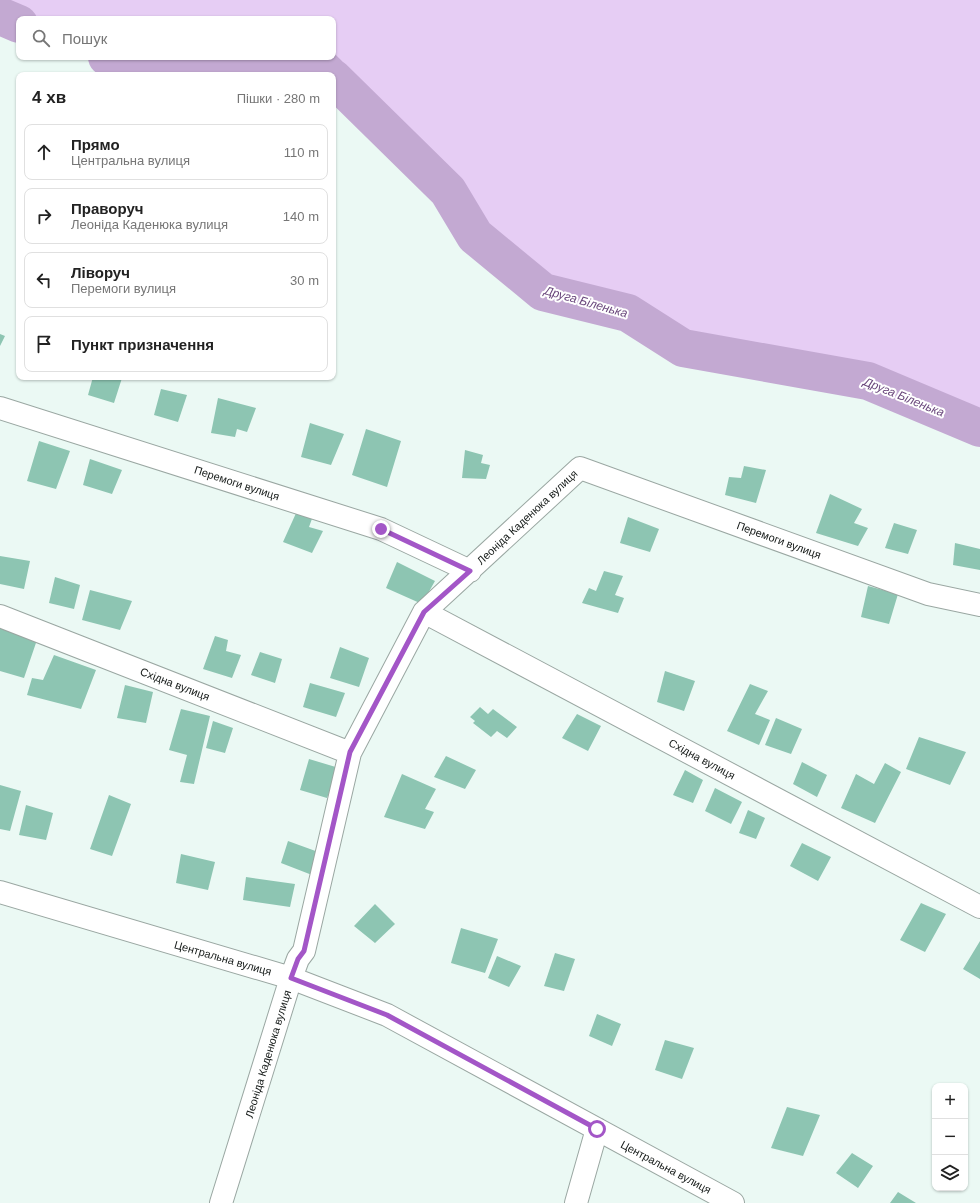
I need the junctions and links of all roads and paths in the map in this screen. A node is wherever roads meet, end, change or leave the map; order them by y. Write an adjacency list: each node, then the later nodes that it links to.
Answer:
1 (0, 408): 3 (street, Перемоги вулиця)
2 (580, 468): 3 (street, Леоніда Каденюка вулиця); 4 (street, Перемоги вулиця)
3 (470, 571): 5 (street, Леоніда Каденюка вулиця)
4 (980, 605)
5 (424, 612): 7 (street, Леоніда Каденюка вулиця); 9 (street, Східна вулиця)
6 (0, 616): 7 (street, Східна вулиця)
7 (350, 752): 10 (street, Леоніда Каденюка вулиця)
8 (0, 892): 10 (street, Центральна вулиця)
9 (980, 906)
10 (291, 978): 11 (street, Центральна вулиця); 12 (street, Леоніда Каденюка вулиця)
11 (597, 1129): 13 (street); 14 (street, Центральна вулиця)
12 (221, 1203)
13 (576, 1203)
14 (733, 1203)

